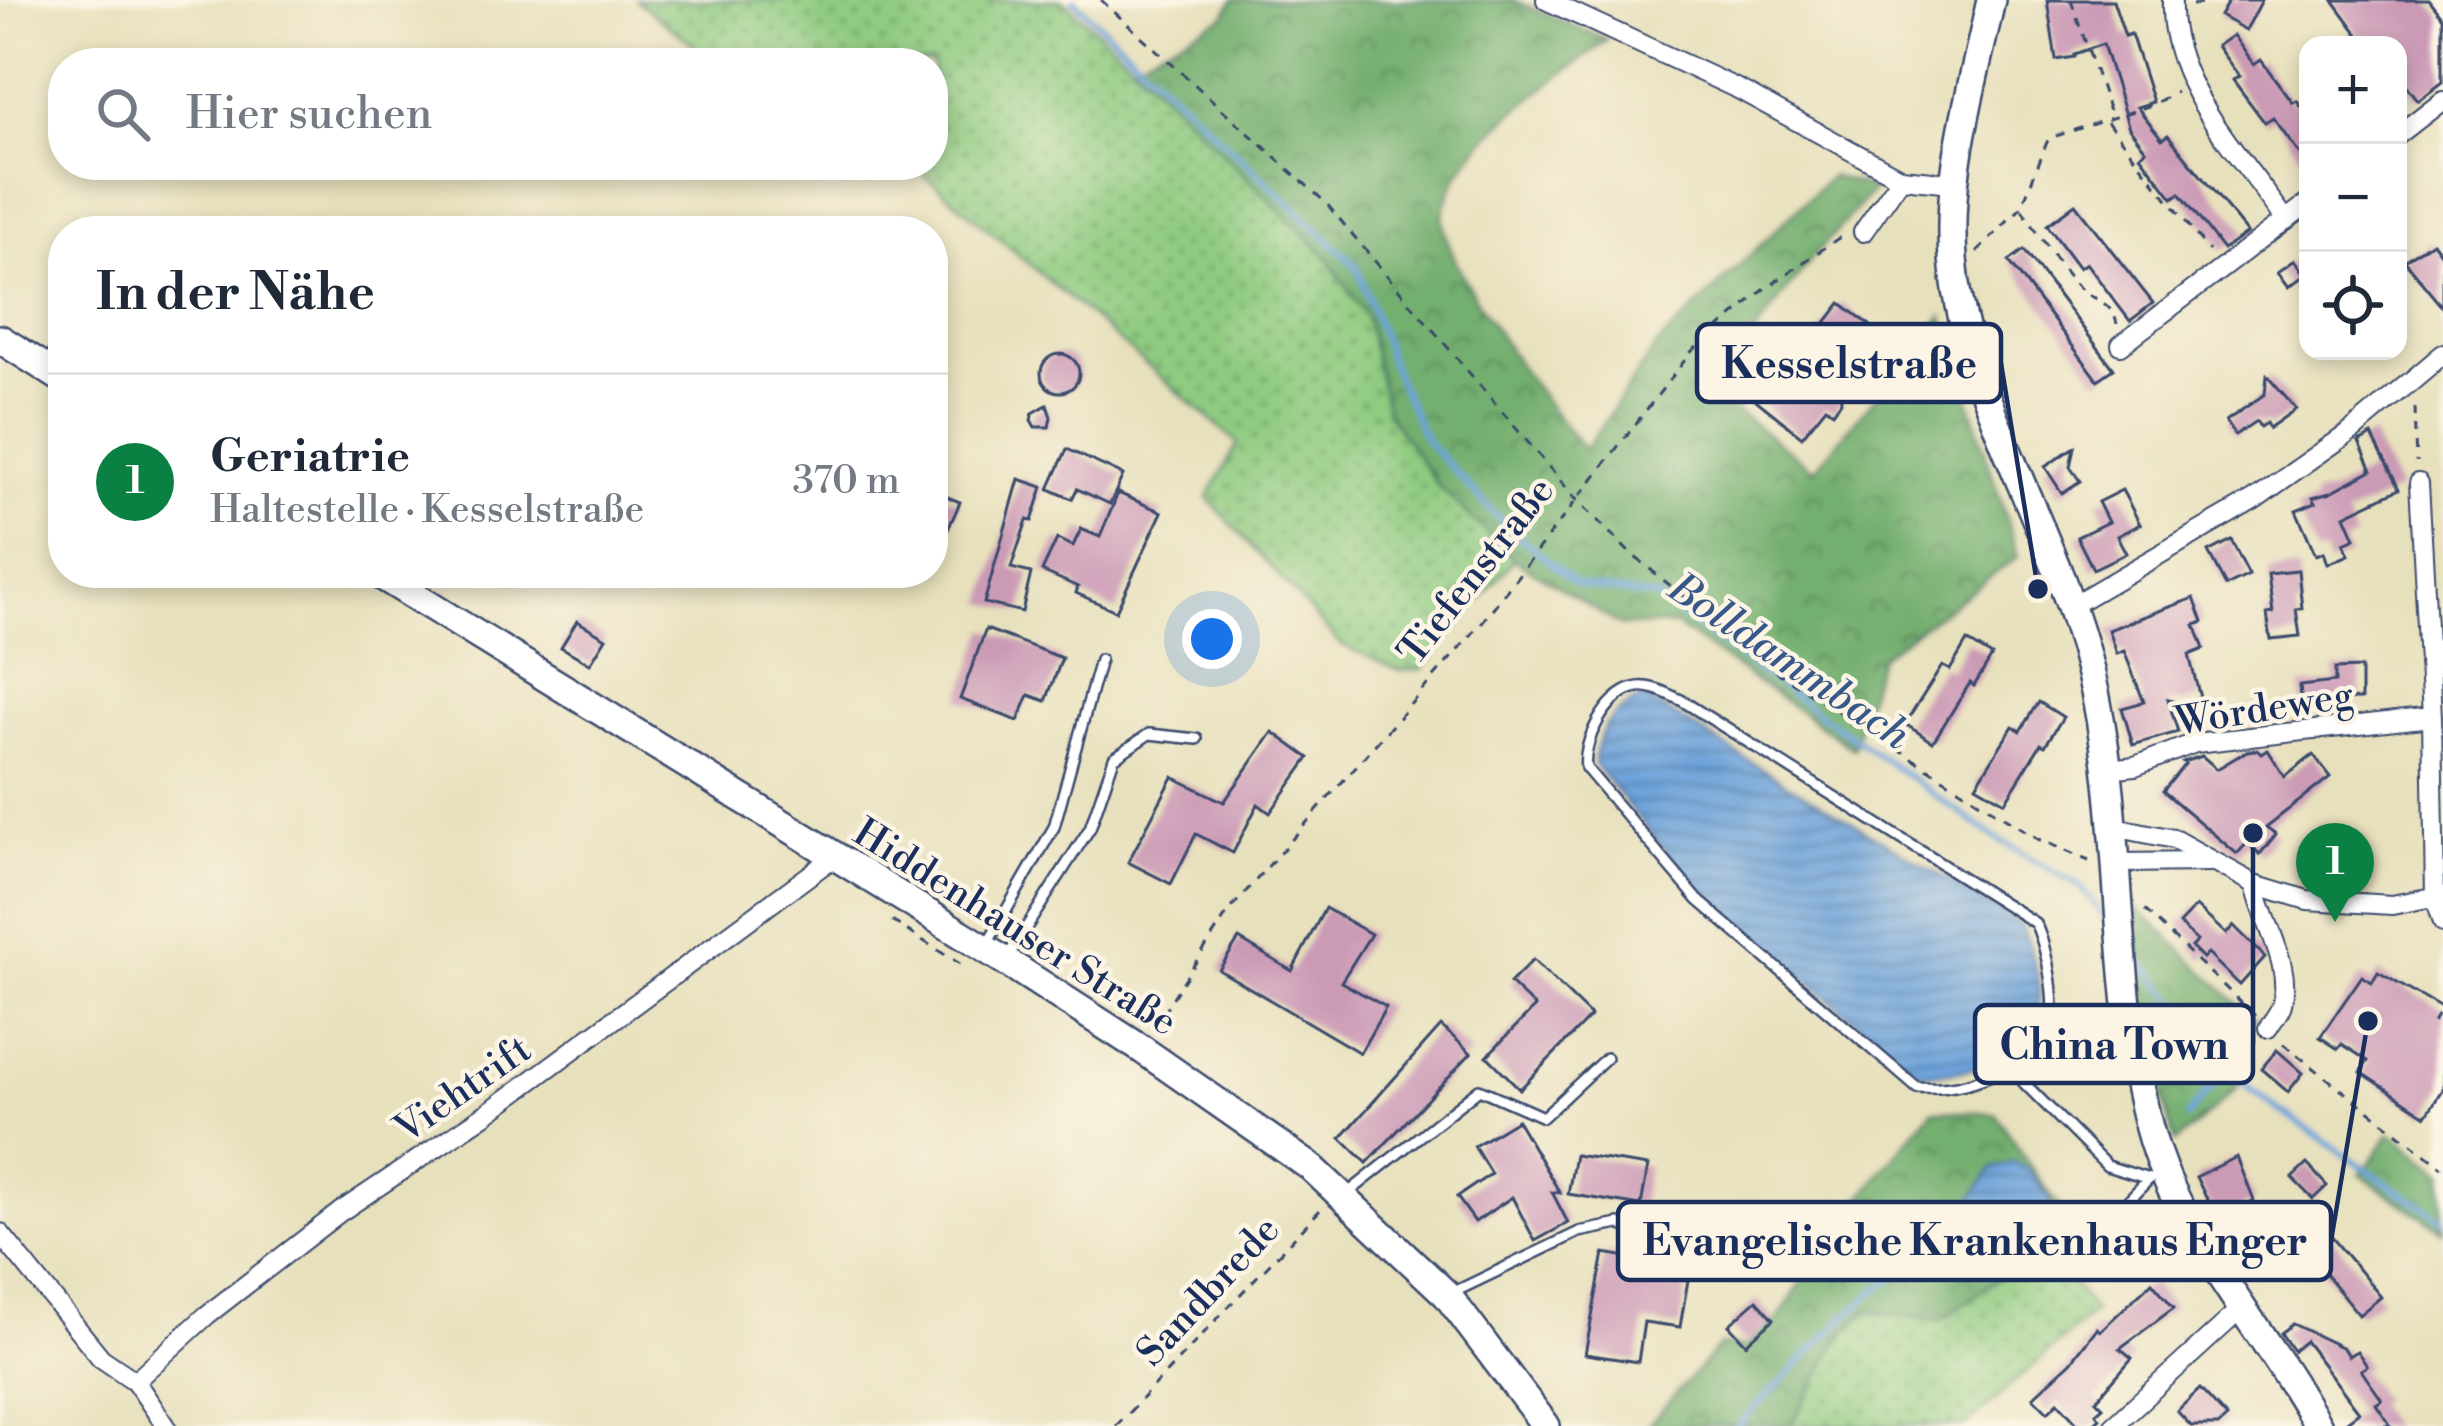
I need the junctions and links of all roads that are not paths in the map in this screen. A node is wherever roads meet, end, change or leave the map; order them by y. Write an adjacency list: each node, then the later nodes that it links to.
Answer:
1 (1546, 0): 6 (street)
2 (1991, 0): 7 (street)
3 (2172, 0): 9 (street)
4 (2443, 100): 5 (street)
5 (2407, 128)
6 (1900, 178): 7 (street); 10 (street)
7 (1953, 183): 18 (street)
8 (2299, 210): 9 (street)
9 (2286, 220): 12 (street)
10 (1863, 232)
11 (0, 340): 14 (street)
12 (2121, 345)
13 (2443, 354): 18 (street)
14 (48, 370)
15 (2419, 483): 16 (street)
16 (2434, 579): 20 (street)
17 (381, 588): 24 (street, Hiddenhauser Straße)
18 (2071, 606): 22 (street)
19 (1100, 660): 30 (lane)
20 (2432, 718): 22 (street, Wördeweg); 28 (street)
21 (1197, 739): 30 (lane)
22 (2108, 769): 23 (street)
23 (2114, 826): 25 (street); 26 (street)
24 (834, 857): 30 (street, Hiddenhauser Straße); 41 (street, Viehtrift)
25 (2214, 862): 26 (street); 27 (street)
26 (2115, 872): 34 (street)
27 (2254, 884): 28 (street); 31 (street)
28 (2439, 896): 29 (street)
29 (2443, 922)
30 (995, 955): 35 (street, Hiddenhauser Straße)
31 (2268, 1028)
32 (1606, 1058): 35 (lane)
33 (2008, 1067): 33 (lane); 34 (lane)
34 (2158, 1176): 38 (lane); 40 (street)
35 (1341, 1194): 39 (street, Hiddenhauser Straße)
36 (0, 1232): 41 (street)
37 (1665, 1242): 39 (lane)
38 (2061, 1252)
39 (1447, 1295): 43 (street, Hiddenhauser Straße)
40 (2241, 1309): 44 (street); 45 (street)
41 (135, 1381): 42 (street)
42 (166, 1426)
43 (1546, 1426)
44 (2113, 1426)
45 (2318, 1426)

